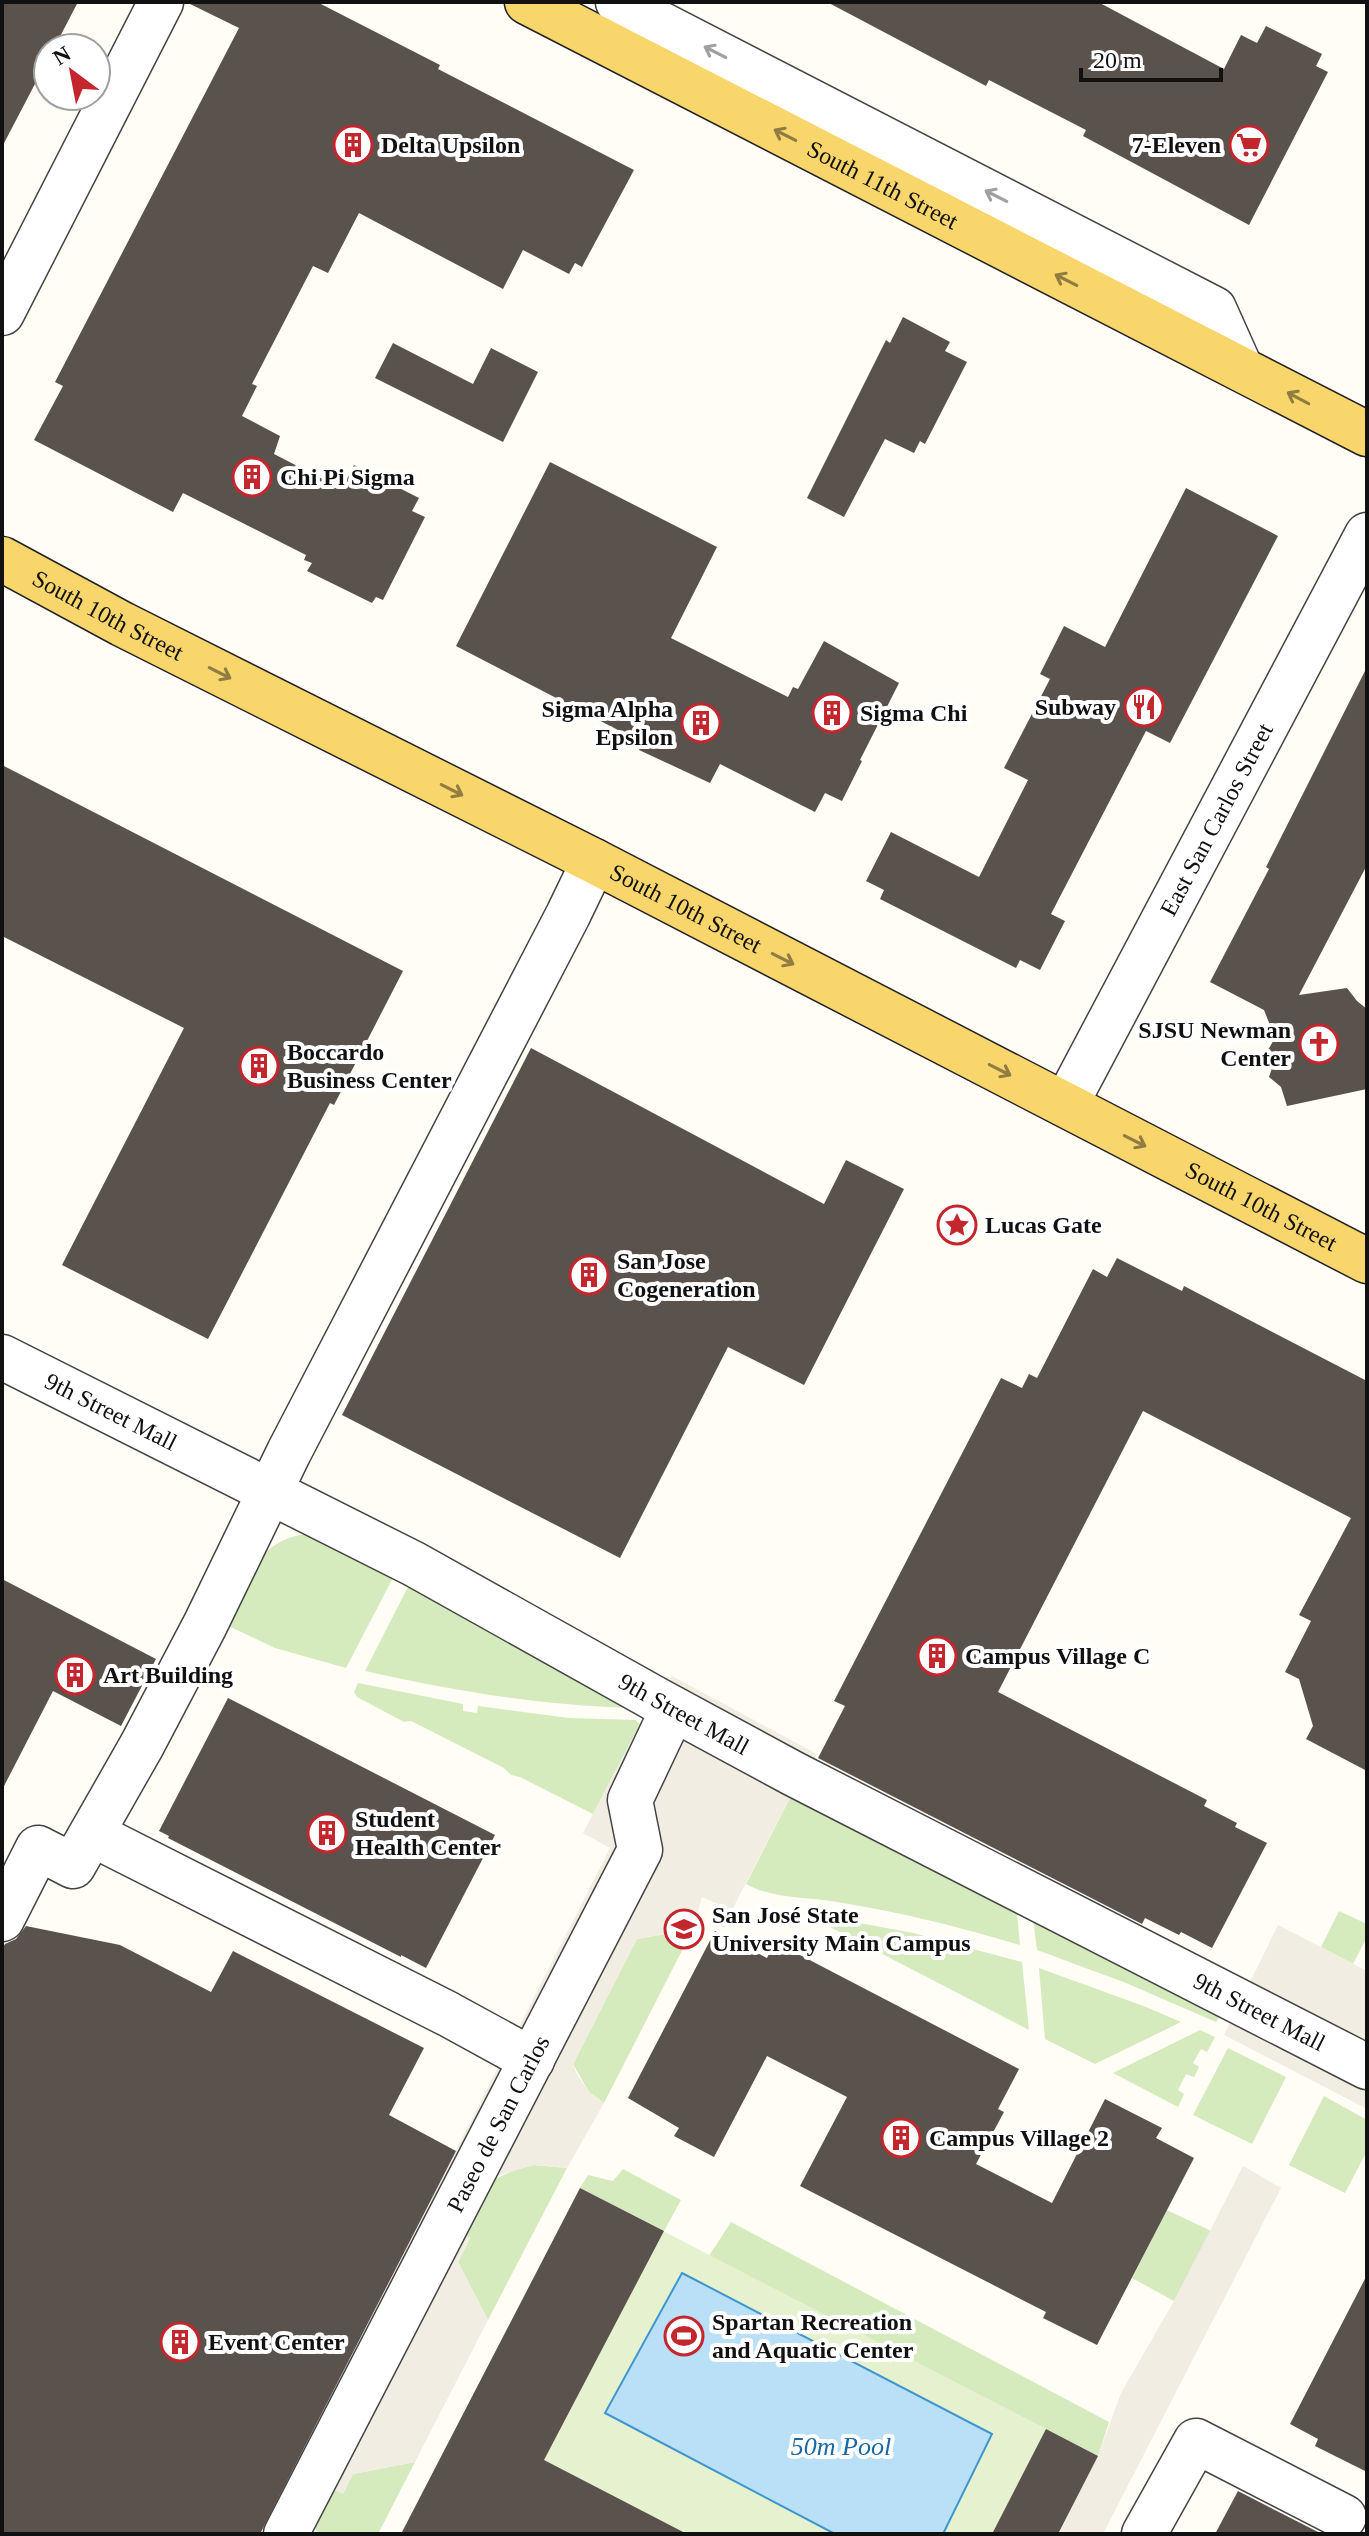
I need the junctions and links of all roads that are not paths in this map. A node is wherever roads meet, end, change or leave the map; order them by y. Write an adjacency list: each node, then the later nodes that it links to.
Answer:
1 (161, 2): 4 (street)
2 (527, 2): 5 (main road, South 11th Street, one-way to 2)
3 (621, 3): 5 (street, South 11th Street, one-way to 3)
4 (2, 313)
5 (1240, 367): 6 (main road, South 11th Street, one-way to 5)
6 (1367, 434)
7 (1367, 535): 10 (street, East San Carlos Street)
8 (2, 559): 9 (main road, South 10th Street, one-way to 9)
9 (594, 861): 10 (main road, South 10th Street, one-way to 10); 13 (street)
10 (1066, 1104): 11 (main road, South 10th Street, one-way to 11)
11 (1367, 1261)
12 (2, 1357): 13 (street, 9th Street Mall)
13 (269, 1491): 14 (street, 9th Street Mall); 15 (street)
14 (673, 1709): 17 (street, Paseo de San Carlos); 18 (street, 9th Street Mall)
15 (92, 1834): 16 (street); 17 (street)
16 (2, 1919)
17 (532, 2060): 20 (street, Paseo de San Carlos)
18 (1367, 2067)
19 (1344, 2517): 21 (street)
20 (286, 2534)
21 (1144, 2534)

